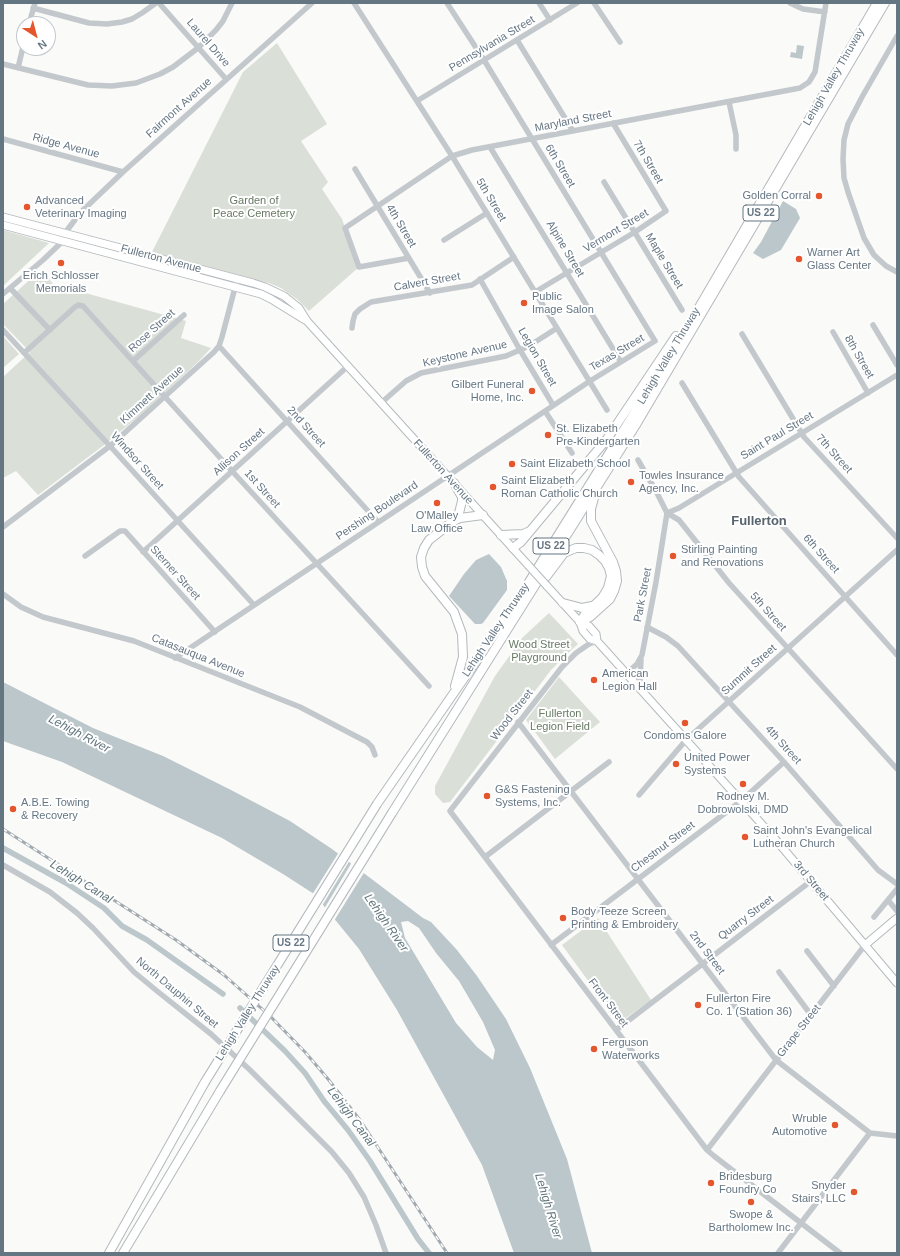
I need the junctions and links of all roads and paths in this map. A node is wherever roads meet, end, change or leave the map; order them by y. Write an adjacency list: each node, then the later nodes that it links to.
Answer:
1 (157, 3): 13 (street); 20 (street, Laurel Drive)
2 (232, 3): 20 (street)
3 (312, 3): 25 (street, Fairmont Avenue)
4 (354, 3): 26 (street, 5th Street)
5 (447, 3): 22 (street, 6th Street)
6 (539, 3): 16 (street)
7 (578, 3): 16 (street, Pennsylvania Street)
8 (594, 3): 19 (street)
9 (790, 3): 14 (street)
10 (826, 3): 14 (street)
11 (877, 3): 54 (highway, Lehigh Valley Thruway / US 22)
12 (885, 3): 88 (highway, Lehigh Valley Thruway / US 22)
13 (34, 5): 15 (street)
14 (825, 12): 27 (street, Maryland Street)
15 (31, 16)
16 (550, 20): 18 (street, Pennsylvania Street)
17 (897, 36): 51 (street)
18 (517, 40): 22 (street, Pennsylvania Street); 29 (street)
19 (620, 42)
20 (198, 48): 24 (street); 25 (street, Laurel Drive)
21 (21, 56): 24 (street)
22 (484, 60): 26 (street, Pennsylvania Street); 31 (street, 6th Street)
23 (3, 64): 24 (street)
24 (18, 68)
25 (226, 79): 36 (street, Fairmont Avenue)
26 (417, 101): 34 (street, 5th Street)
27 (729, 102): 28 (street, Maryland Street); 33 (street)
28 (613, 123): 29 (street, Maryland Street); 39 (street, 7th Street)
29 (573, 131): 31 (street, Maryland Street)
30 (3, 139): 36 (street, Ridge Avenue)
31 (532, 139): 32 (street, Maryland Street); 47 (street, 6th Street)
32 (490, 146): 34 (street, Maryland Street); 50 (street, Alpine Street)
33 (736, 149)
34 (452, 156): 38 (street, Maryland Street); 40 (street, 5th Street)
35 (355, 169): 38 (street, 4th Street)
36 (123, 172): 44 (street, Fairmont Avenue)
37 (604, 182): 43 (street, Maple Street)
38 (377, 206): 49 (street, 4th Street); 49 (street, Maryland Street)
39 (666, 212): 43 (street, Vermont Street)
40 (487, 213): 45 (street); 48 (street, 5th Street)
41 (3, 217): 44 (main road, Fullerton Avenue)
42 (3, 225): 46 (main road, Fullerton Avenue)
43 (635, 232): 47 (street, Vermont Street); 60 (street, Maple Street)
44 (65, 233): 53 (main road, Fullerton Avenue)
45 (444, 240)
46 (63, 241): 55 (main road, Fullerton Avenue); 56 (street)
47 (601, 252): 50 (street, Vermont Street); 70 (street, 6th Street)
48 (514, 257): 52 (street, Calvert Street); 58 (street, 5th Street)
49 (409, 258): 57 (street, 4th Street)
50 (567, 272): 58 (street, Vermont Street); 75 (street, Alpine Street)
51 (897, 272)
52 (480, 279): 57 (street, Calvert Street); 72 (street, Legion Street)
53 (237, 280): 55 (street, Kimmett Avenue); 62 (main road, Fullerton Avenue)
54 (714, 281): 103 (highway); 128 (highway, Lehigh Valley Thruway / US 22)
55 (235, 287): 62 (main road, Fullerton Avenue); 71 (street, Kimmett Avenue)
56 (10, 288): 59 (street); 67 (street)
57 (430, 292): 64 (street, Calvert Street)
58 (535, 292): 65 (street, 5th Street)
59 (3, 294)
60 (682, 310)
61 (184, 315): 74 (street, Rose Street)
62 (307, 321): 77 (main road, Fullerton Avenue)
63 (873, 325): 76 (street)
64 (352, 328)
65 (557, 328): 72 (street, Keystone Avenue); 79 (street, 5th Street)
66 (3, 330): 73 (street, Windsor Street)
67 (50, 330): 73 (street); 74 (street, 1st Street)
68 (833, 332): 81 (street, 8th Street)
69 (742, 334): 89 (street, 7th Street)
70 (655, 341): 75 (street, Texas Street)
71 (219, 346): 82 (street, Kimmett Avenue); 87 (street, 2nd Street)
72 (520, 350): 83 (street, Keystone Avenue); 84 (street, Legion Street)
73 (24, 353): 90 (street, Windsor Street)
74 (133, 361): 82 (street, 1st Street)
75 (622, 362): 79 (street, Texas Street)
76 (897, 365)
77 (348, 366): 83 (main road, Fullerton Avenue); 87 (street, Allison Street)
78 (897, 375): 81 (street, Saint Paul Street)
79 (590, 381): 84 (street, Pershing Boulevard); 85 (street, 5th Street)
80 (682, 383): 94 (street, 6th Street)
81 (868, 393): 89 (street, Saint Paul Street)
82 (165, 397): 90 (street, Kimmett Avenue); 93 (street, 1st Street)
83 (381, 403): 95 (main road, Fullerton Avenue)
84 (553, 405): 86 (street, Pershing Boulevard)
85 (607, 410)
86 (545, 411): 91 (street); 95 (street, Pershing Boulevard)
87 (287, 422): 93 (street, Allison Street); 100 (street, 2nd Street)
88 (637, 423): 116 (highway, Lehigh Valley Thruway / US 22); 117 (highway)
89 (802, 433): 94 (street, Saint Paul Street); 105 (street, 7th Street)
90 (110, 446): 99 (street, Windsor Street); 102 (street, Kimmett Avenue)
91 (572, 453)
92 (638, 460): 97 (street, 5th Street)
93 (232, 471): 99 (street, Allison Street); 110 (street, 1st Street)
94 (736, 473): 97 (street, Saint Paul Street); 112 (street, 6th Street)
95 (448, 476): 96 (main road, Fullerton Avenue); 100 (street, Pershing Boulevard)
96 (454, 483): 98 (main road, Fullerton Avenue); 101 (highway)
97 (667, 513): 118 (street, Park Street); 121 (street, 5th Street)
98 (483, 515): 101 (highway); 104 (main road, Fullerton Avenue)
99 (178, 521): 108 (street, Allison Street); 115 (street, Windsor Street)
100 (378, 522): 110 (street, Pershing Boulevard)
101 (452, 522): 128 (highway)
102 (3, 527)
103 (530, 530): 104 (highway); 106 (highway)
104 (501, 535): 106 (main road, Fullerton Avenue)
105 (897, 538)
106 (513, 548): 113 (main road, Fullerton Avenue, bridge)
107 (897, 550): 112 (street, Summit Street)
108 (143, 552): 109 (street, Sterner Street); 119 (street, Sterner Street)
109 (85, 556)
110 (316, 564): 115 (street, Pershing Boulevard); 126 (street, 1st Street)
111 (3, 594): 124 (street, Catasauqua Avenue)
112 (845, 597): 121 (street, Summit Street); 123 (street, 6th Street)
113 (563, 603): 114 (highway); 117 (main road, Fullerton Avenue)
114 (595, 604): 116 (highway); 117 (highway)
115 (254, 605): 119 (street, Pershing Boulevard)
116 (516, 615): 165 (highway, Lehigh Valley Thruway / US 22, bridge)
117 (580, 622): 120 (main road, Fullerton Avenue)
118 (647, 627): 122 (street, Park Street); 129 (street, 4th Street)
119 (215, 632): 124 (street, Pershing Boulevard)
120 (597, 641): 125 (main road, Fullerton Avenue); 130 (street, Wood Street)
121 (788, 648): 129 (street, Summit Street); 135 (street, 5th Street)
122 (642, 655): 125 (street, Park Street); 127 (street)
123 (897, 655)
124 (175, 658): 132 (street, Catasauqua Avenue)
125 (626, 674): 127 (main road, 3rd Street)
126 (429, 686)
127 (642, 692): 131 (main road, 3rd Street)
128 (452, 694): 164 (highway, Lehigh Valley Thruway / US 22, bridge)
129 (729, 700): 131 (street, Summit Street); 134 (street, 4th Street)
130 (518, 722): 136 (street, 2nd Street); 139 (street, Wood Street)
131 (686, 740): 137 (street, Summit Street); 138 (main road, 3rd Street)
132 (375, 755)
133 (609, 762): 136 (street)
134 (784, 762): 138 (street, Chestnut Street); 144 (street, 4th Street)
135 (897, 769)
136 (571, 791): 140 (street); 142 (street, 2nd Street)
137 (640, 795)
138 (741, 801): 142 (street, Chestnut Street); 143 (main road, 3rd Street)
139 (450, 811): 140 (street, Front Street)
140 (485, 857): 150 (street, Front Street)
141 (3, 865): 166 (street, North Dauphin Street)
142 (638, 879): 150 (street, Chestnut Street); 153 (street, 2nd Street)
143 (811, 881): 151 (main road, 3rd Street); 153 (street, Quarry Street)
144 (897, 884)
145 (897, 889): 146 (street)
146 (888, 900): 147 (street); 148 (street)
147 (897, 911)
148 (874, 917)
149 (897, 918): 151 (main road, Grape Street)
150 (552, 945): 158 (street, Front Street)
151 (866, 945): 155 (main road, 3rd Street); 156 (street, Grape Street)
152 (807, 951): 156 (street)
153 (702, 964): 158 (street, Quarry Street); 159 (street, 2nd Street)
154 (779, 972): 157 (street)
155 (897, 983)
156 (834, 986): 157 (street, Grape Street)
157 (811, 1015): 159 (street, Grape Street)
158 (616, 1030): 162 (street, Front Street)
159 (776, 1060): 160 (street, 2nd Street); 162 (street, Grape Street)
160 (870, 1133): 161 (street); 163 (street)
161 (897, 1136)
162 (707, 1150): 163 (street, Front Street)
163 (802, 1223): 167 (street); 168 (street, Front Street)
164 (109, 1253)
165 (123, 1253)
166 (386, 1253)
167 (778, 1253)
168 (840, 1253)

